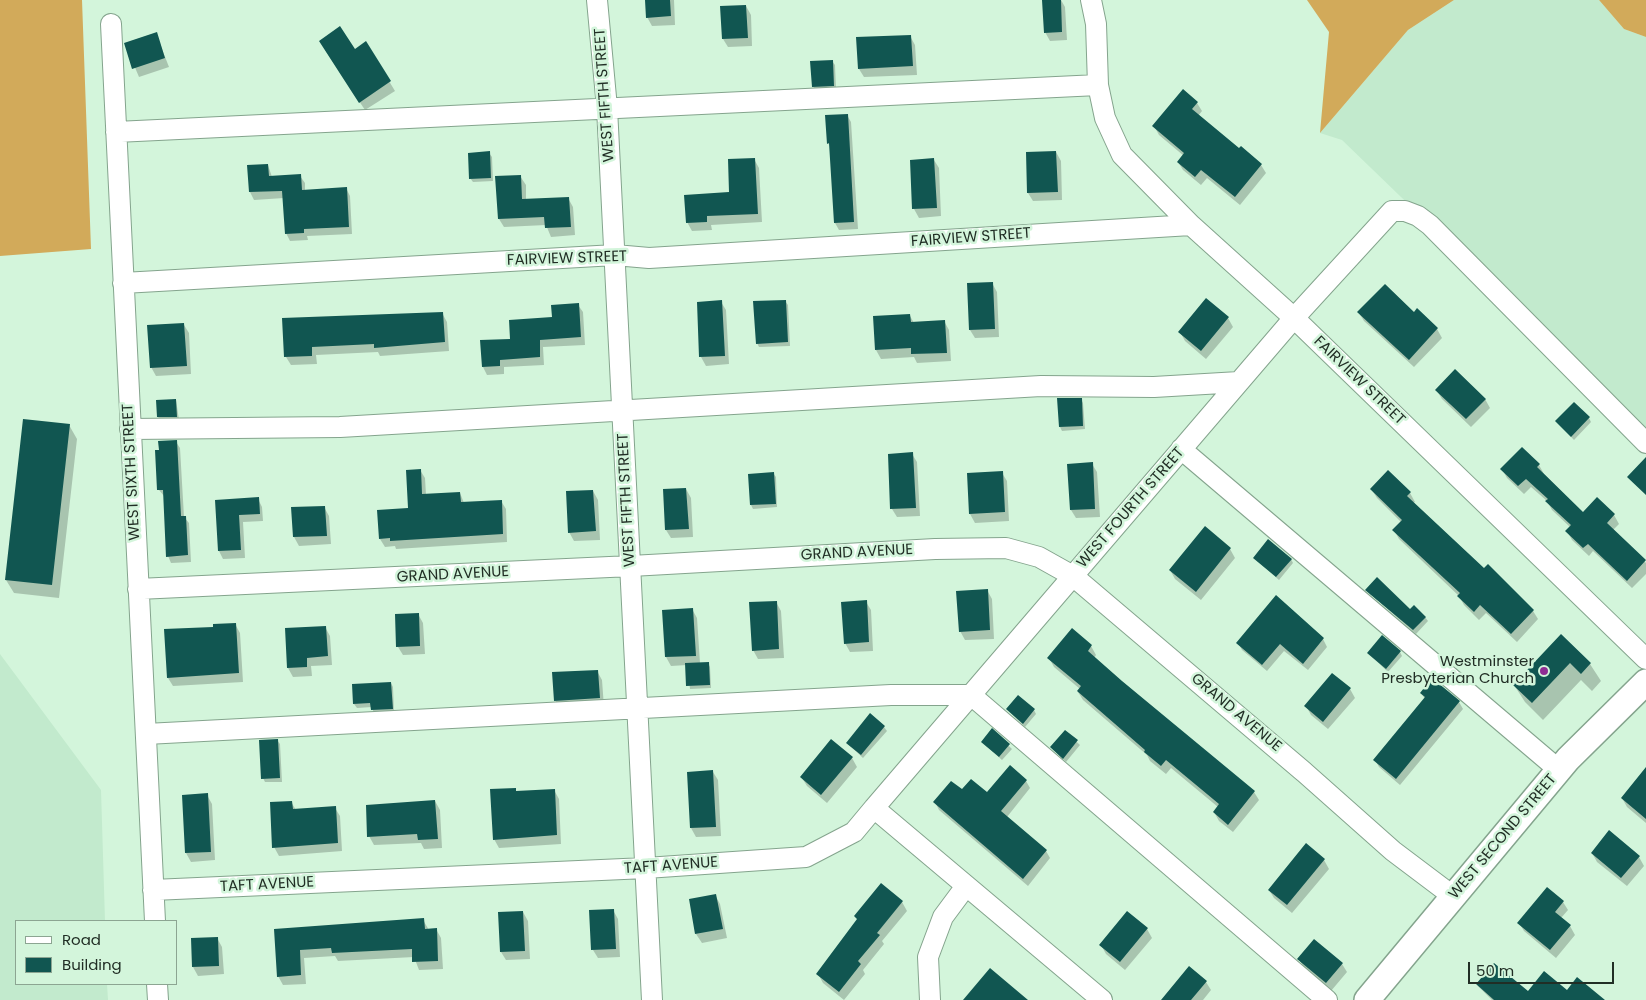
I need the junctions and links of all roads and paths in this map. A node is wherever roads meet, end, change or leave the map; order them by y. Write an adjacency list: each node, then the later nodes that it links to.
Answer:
1 (598, 0): 5 (street, WEST FIFTH STREET)
2 (1091, 0): 4 (street)
3 (111, 24): 6 (street, WEST SIXTH STREET)
4 (1098, 85): 5 (street); 7 (street)
5 (607, 108): 6 (street); 8 (street, WEST FIFTH STREET)
6 (116, 132): 9 (street, WEST SIXTH STREET)
7 (1191, 224): 8 (street, FAIRVIEW STREET); 10 (street, FAIRVIEW STREET)
8 (615, 255): 9 (street, FAIRVIEW STREET); 12 (street, WEST FIFTH STREET)
9 (123, 284): 13 (street, WEST SIXTH STREET)
10 (1294, 318): 11 (street, WEST FOURTH STREET); 14 (street, WEST FOURTH STREET); 19 (street, FAIRVIEW STREET)
11 (1239, 382): 12 (street); 15 (street, WEST FOURTH STREET)
12 (623, 410): 13 (street); 16 (street, WEST FIFTH STREET)
13 (130, 430): 18 (street, WEST SIXTH STREET)
14 (1646, 443)
15 (1181, 449): 17 (street, WEST FOURTH STREET); 24 (street)
16 (631, 566): 17 (street, GRAND AVENUE); 18 (street, GRAND AVENUE); 22 (street, WEST FIFTH STREET)
17 (1073, 576): 21 (street, WEST FOURTH STREET); 29 (street, GRAND AVENUE)
18 (138, 589): 23 (street, WEST SIXTH STREET)
19 (1646, 658)
20 (1646, 682): 24 (main road, WEST SECOND STREET)
21 (971, 695): 22 (street); 25 (street, WEST FOURTH STREET); 36 (street)
22 (639, 709): 23 (street); 26 (street, WEST FIFTH STREET)
23 (146, 734): 28 (street, WEST SIXTH STREET)
24 (1559, 770): 29 (main road, WEST SECOND STREET)
25 (874, 808): 26 (street, TAFT AVENUE); 27 (street)
26 (646, 868): 28 (street, TAFT AVENUE); 33 (street, WEST FIFTH STREET)
27 (966, 886): 34 (street); 35 (street)
28 (153, 890): 30 (street, WEST SIXTH STREET)
29 (1454, 897): 37 (main road, WEST SECOND STREET)
30 (155, 920)
31 (157, 985): 32 (street)
32 (158, 1000)
33 (652, 1000)
34 (930, 1000)
35 (1102, 1000)
36 (1327, 1000)
37 (1368, 1000)

